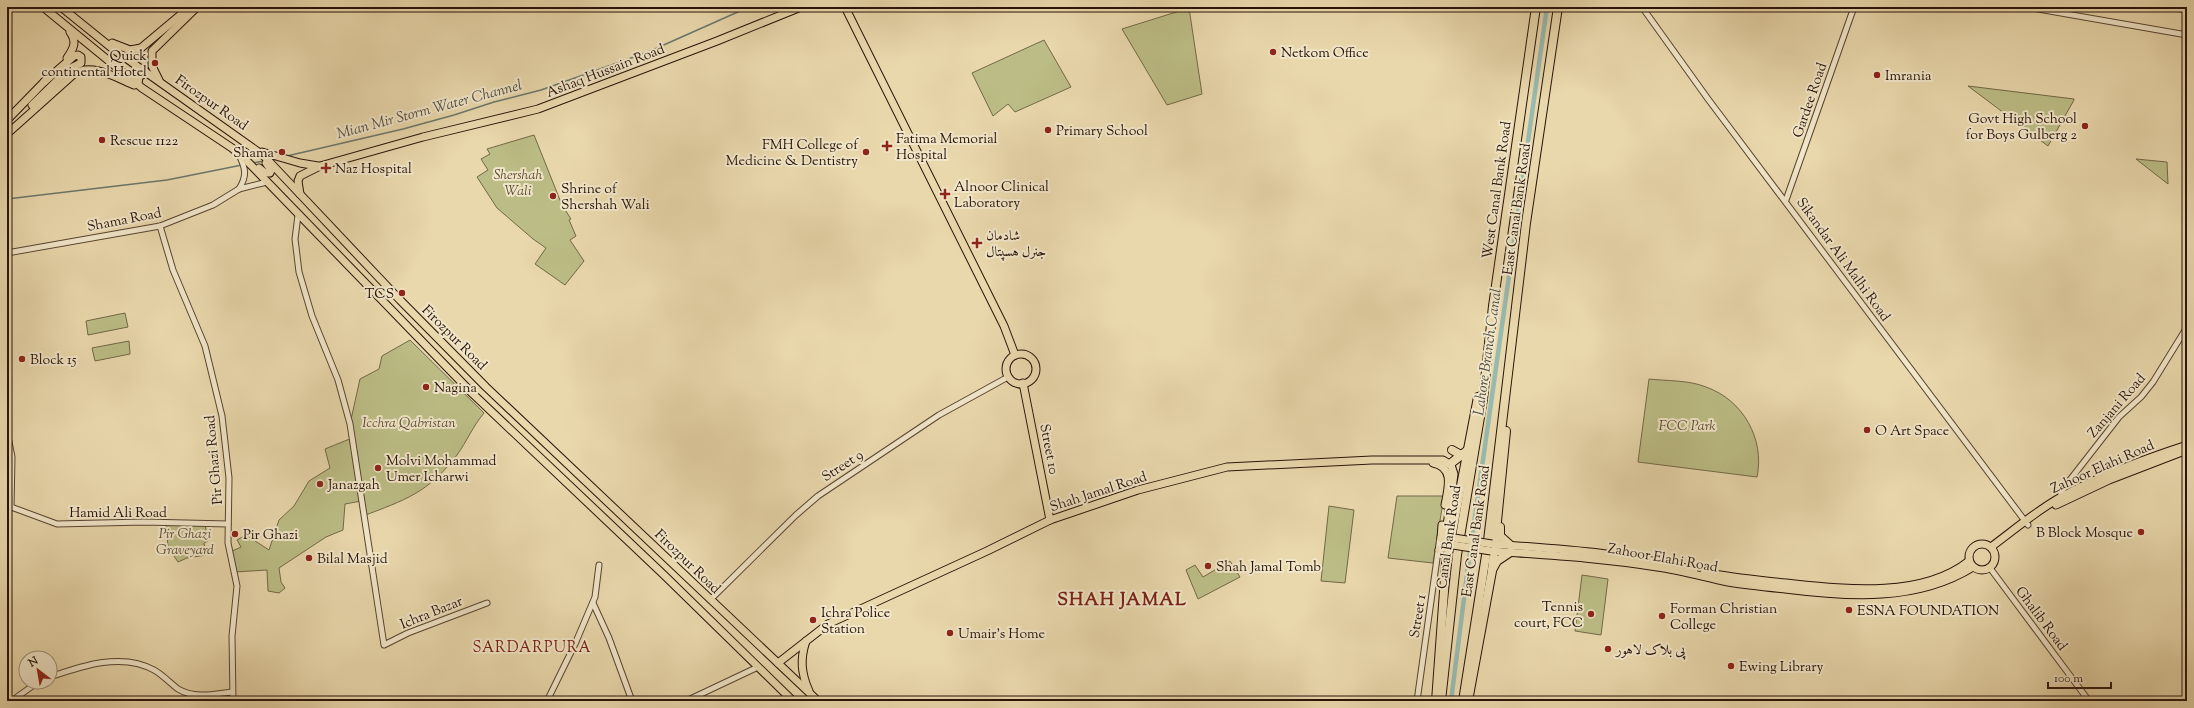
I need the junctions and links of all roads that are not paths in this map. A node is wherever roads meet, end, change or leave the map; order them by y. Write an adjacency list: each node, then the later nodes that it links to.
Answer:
1 (43, 7): 13 (main road, Firozpur Road)
2 (61, 7): 14 (main road, Firozpur Road)
3 (190, 7): 12 (main road)
4 (197, 7): 12 (main road)
5 (800, 7): 28 (main road, Ashaq Hussain Road)
6 (845, 7): 39 (main road)
7 (1536, 7): 41 (highway, West Canal Bank Road)
8 (1558, 7): 42 (highway, East Canal Bank Road)
9 (1642, 7): 32 (street, Sikandar Ali Malhi Road)
10 (1854, 7): 32 (street, Gardee Road)
11 (2026, 7): 15 (street)
12 (174, 25): 14 (main road); 20 (main road)
13 (68, 29): 17 (main road, Firozpur Road); 19 (main road)
14 (90, 31): 16 (main road, Firozpur Road)
15 (2187, 35)
16 (113, 49): 17 (main road); 18 (main road, Firozpur Road)
17 (98, 53): 21 (main road, Firozpur Road)
18 (146, 72): 20 (main road, Firozpur Road); 21 (main road)
19 (44, 82): 22 (main road); 23 (main road)
20 (160, 82): 24 (main road, Firozpur Road)
21 (140, 86): 23 (main road); 25 (main road, Firozpur Road)
22 (7, 120)
23 (8, 133)
24 (252, 146): 25 (main road); 26 (main road, Firozpur Road)
25 (232, 148): 27 (main road, Firozpur Road)
26 (265, 155): 28 (main road, Ashaq Hussain Road); 31 (main road, Firozpur Road)
27 (246, 164): 29 (main road, Firozpur Road); 30 (street)
28 (320, 166): 31 (main road, Ashaq Hussain Road)
29 (267, 182): 30 (street, Shama Road); 33 (main road, Firozpur Road)
30 (239, 189): 34 (street, Shama Road)
31 (300, 195): 36 (main road, Firozpur Road)
32 (1786, 200): 58 (street, Sikandar Ali Malhi Road)
33 (298, 215): 37 (main road, Firozpur Road); 71 (street, Ichra Bazar)
34 (160, 226): 35 (street, Shama Road); 59 (street, Pir Ghazi Road)
35 (7, 253)
36 (400, 300): 37 (main road); 44 (main road, Firozpur Road)
37 (391, 311): 45 (main road, Firozpur Road)
38 (2187, 327): 55 (street, Zanjani Road)
39 (1015, 356): 40 (main road); 43 (main road)
40 (1008, 377): 43 (main road); 70 (street, Street 9)
41 (1485, 377): 49 (highway); 89 (highway, Canal Bank Road)
42 (1506, 380): 57 (highway); 90 (highway, East Canal Bank Road)
43 (1023, 384): 56 (main road, Street 10)
44 (486, 387): 45 (main road); 70 (main road, Firozpur Road)
45 (473, 394): 75 (main road, Firozpur Road)
46 (7, 432): 54 (street)
47 (2187, 445): 55 (main road, Zahoor Elahi Road)
48 (1452, 450): 51 (highway)
49 (1468, 450): 51 (highway); 61 (highway)
50 (2187, 450): 58 (main road, Zahoor Elahi Road)
51 (1461, 455): 53 (highway)
52 (1423, 460): 53 (main road); 56 (main road, Shah Jamal Road); 60 (main road)
53 (1450, 464): 61 (main road)
54 (9, 478): 59 (street, Hamid Ali Road)
55 (2062, 497): 58 (main road, Zahoor Elahi Road)
56 (1050, 520): 73 (main road, Shah Jamal Road)
57 (1498, 521): 62 (highway); 64 (highway)
58 (2027, 523): 63 (main road, Zahoor Elahi Road)
59 (228, 524): 78 (street, Pir Ghazi Road)
60 (1441, 536): 61 (main road); 65 (street, Street 1)
61 (1452, 542): 62 (main road, Zahoor Elahi Road, bridge); 65 (main road); 88 (highway)
62 (1493, 547): 64 (main road, Zahoor Elahi Road); 69 (highway)
63 (1993, 548): 66 (main road); 68 (main road)
64 (1509, 549): 66 (main road, Zahoor Elahi Road); 69 (highway)
65 (1439, 550): 87 (street, Street 1)
66 (1971, 564): 68 (main road)
67 (598, 565): 72 (street)
68 (1990, 568): 92 (street, Ghalib Road)
69 (1492, 571): 91 (highway)
70 (710, 600): 74 (main road, Firozpur Road)
71 (487, 603)
72 (592, 603): 82 (street); 83 (street)
73 (806, 641): 74 (main road, Shah Jamal Road); 79 (main road)
74 (778, 663): 79 (main road, Firozpur Road)
75 (758, 667): 84 (street); 85 (main road, Firozpur Road)
76 (58, 675): 78 (street)
77 (27, 690): 80 (street)
78 (232, 692): 81 (street, Pir Ghazi Road)
79 (810, 693): 86 (main road, Firozpur Road)
80 (17, 701)
81 (233, 701)
82 (547, 701)
83 (632, 701)
84 (686, 701)
85 (793, 701)
86 (818, 701)
87 (1417, 701)
88 (1436, 701)
89 (1440, 701)
90 (1463, 701)
91 (1468, 701)
92 (2089, 701)

